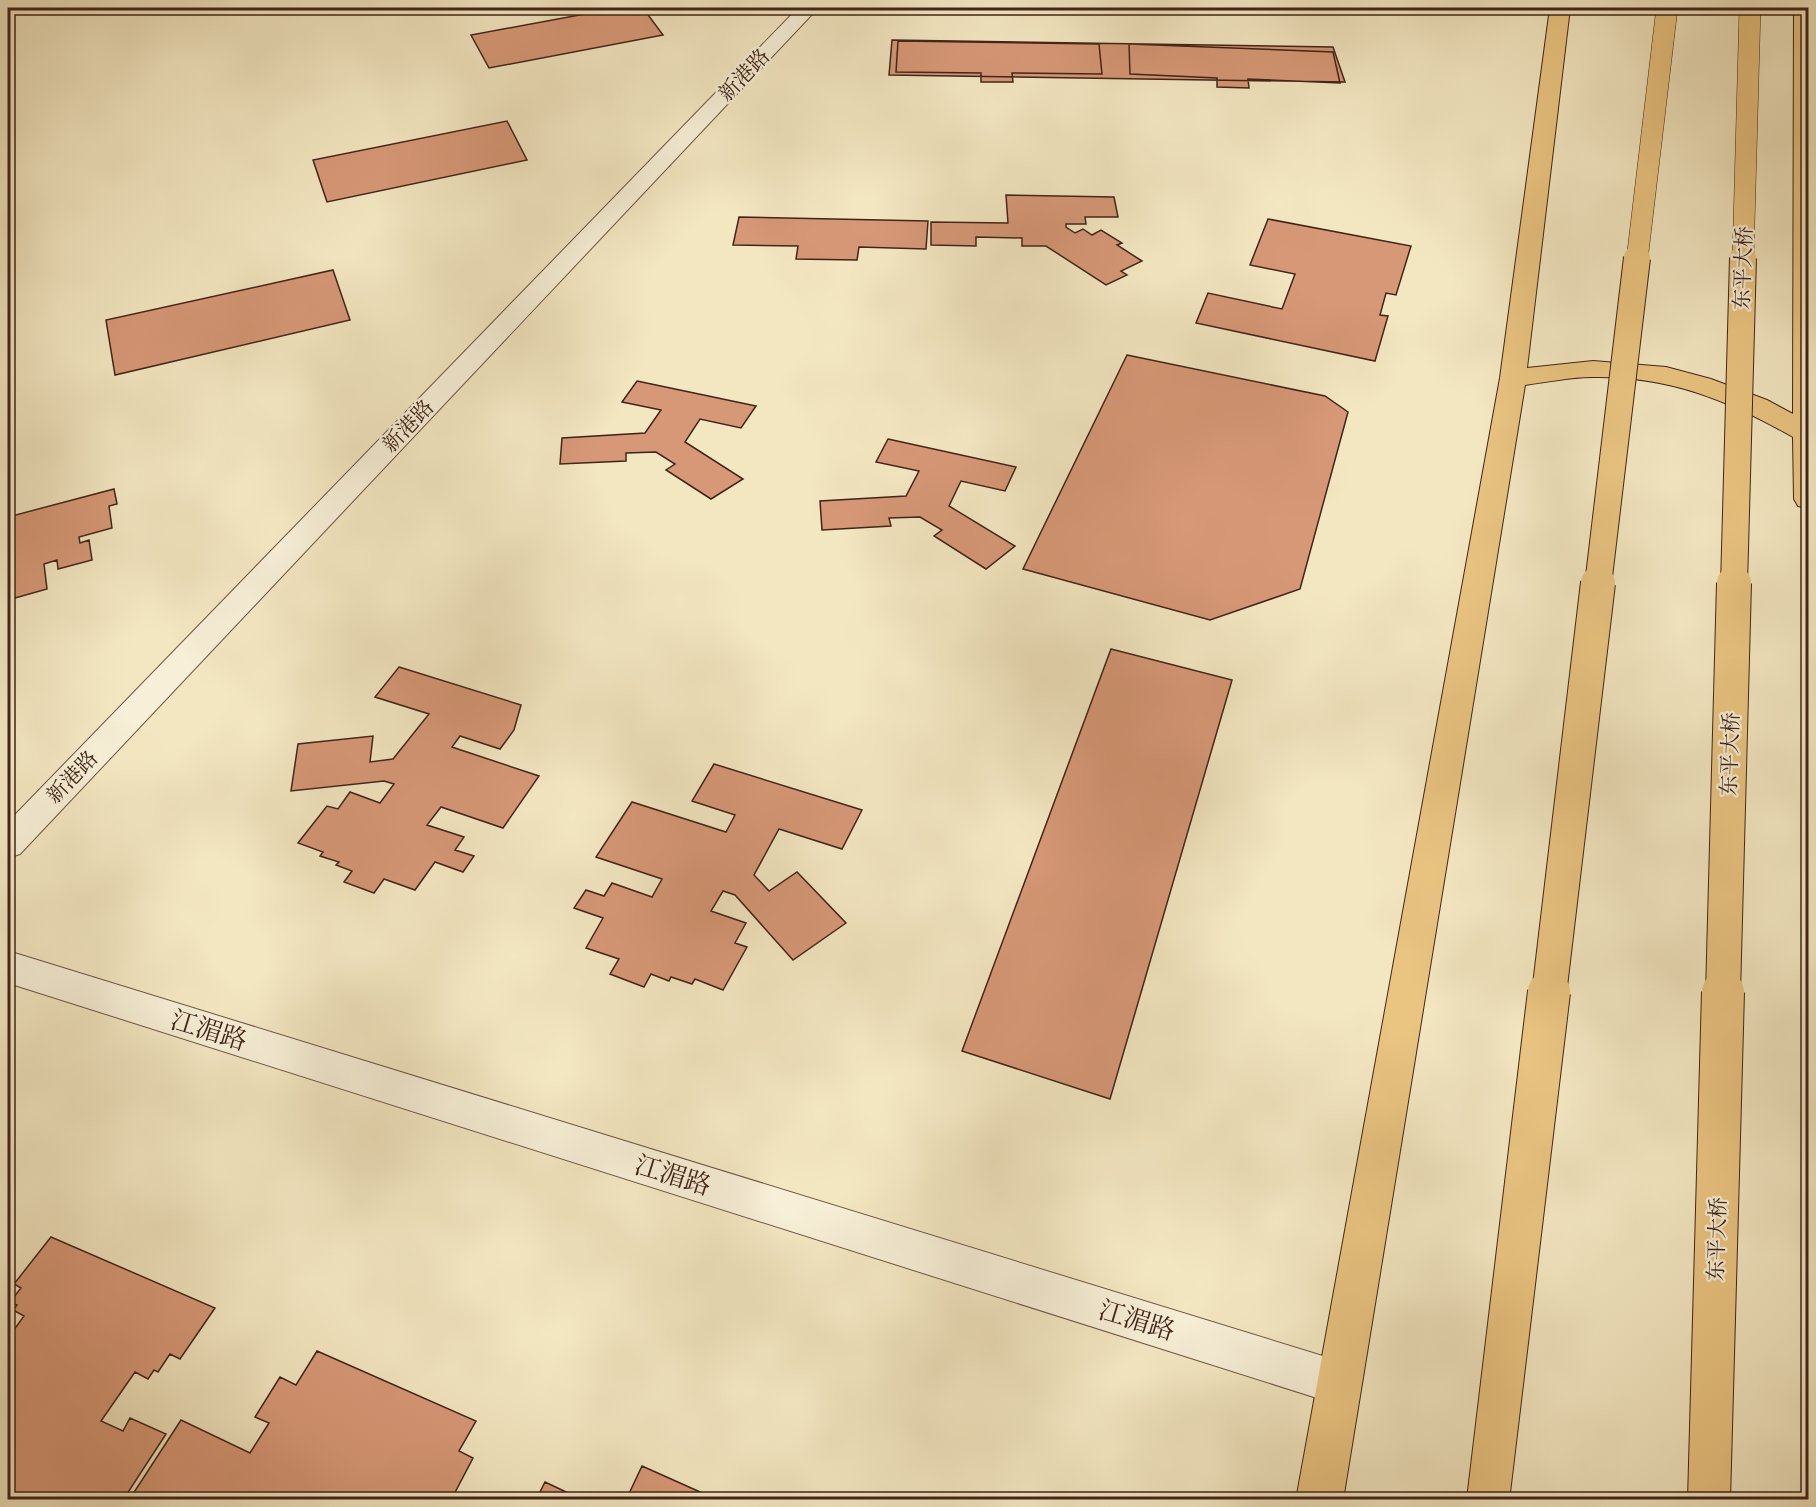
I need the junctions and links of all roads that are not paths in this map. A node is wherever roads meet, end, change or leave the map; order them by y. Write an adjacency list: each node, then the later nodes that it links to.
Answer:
1 (808, 8): 9 (street, 新港路)
2 (1560, 8): 6 (main road)
3 (1667, 8): 13 (main road, bridge)
4 (1750, 8): 14 (main road, 东平大桥, bridge)
5 (1804, 8): 7 (main road)
6 (1513, 378): 7 (main road); 11 (main road)
7 (1806, 433): 8 (main road)
8 (1809, 499)
9 (8, 844)
10 (8, 967): 11 (street, 江湄路)
11 (1338, 1383): 12 (main road)
12 (1319, 1500)
13 (1488, 1500)
14 (1709, 1500)

